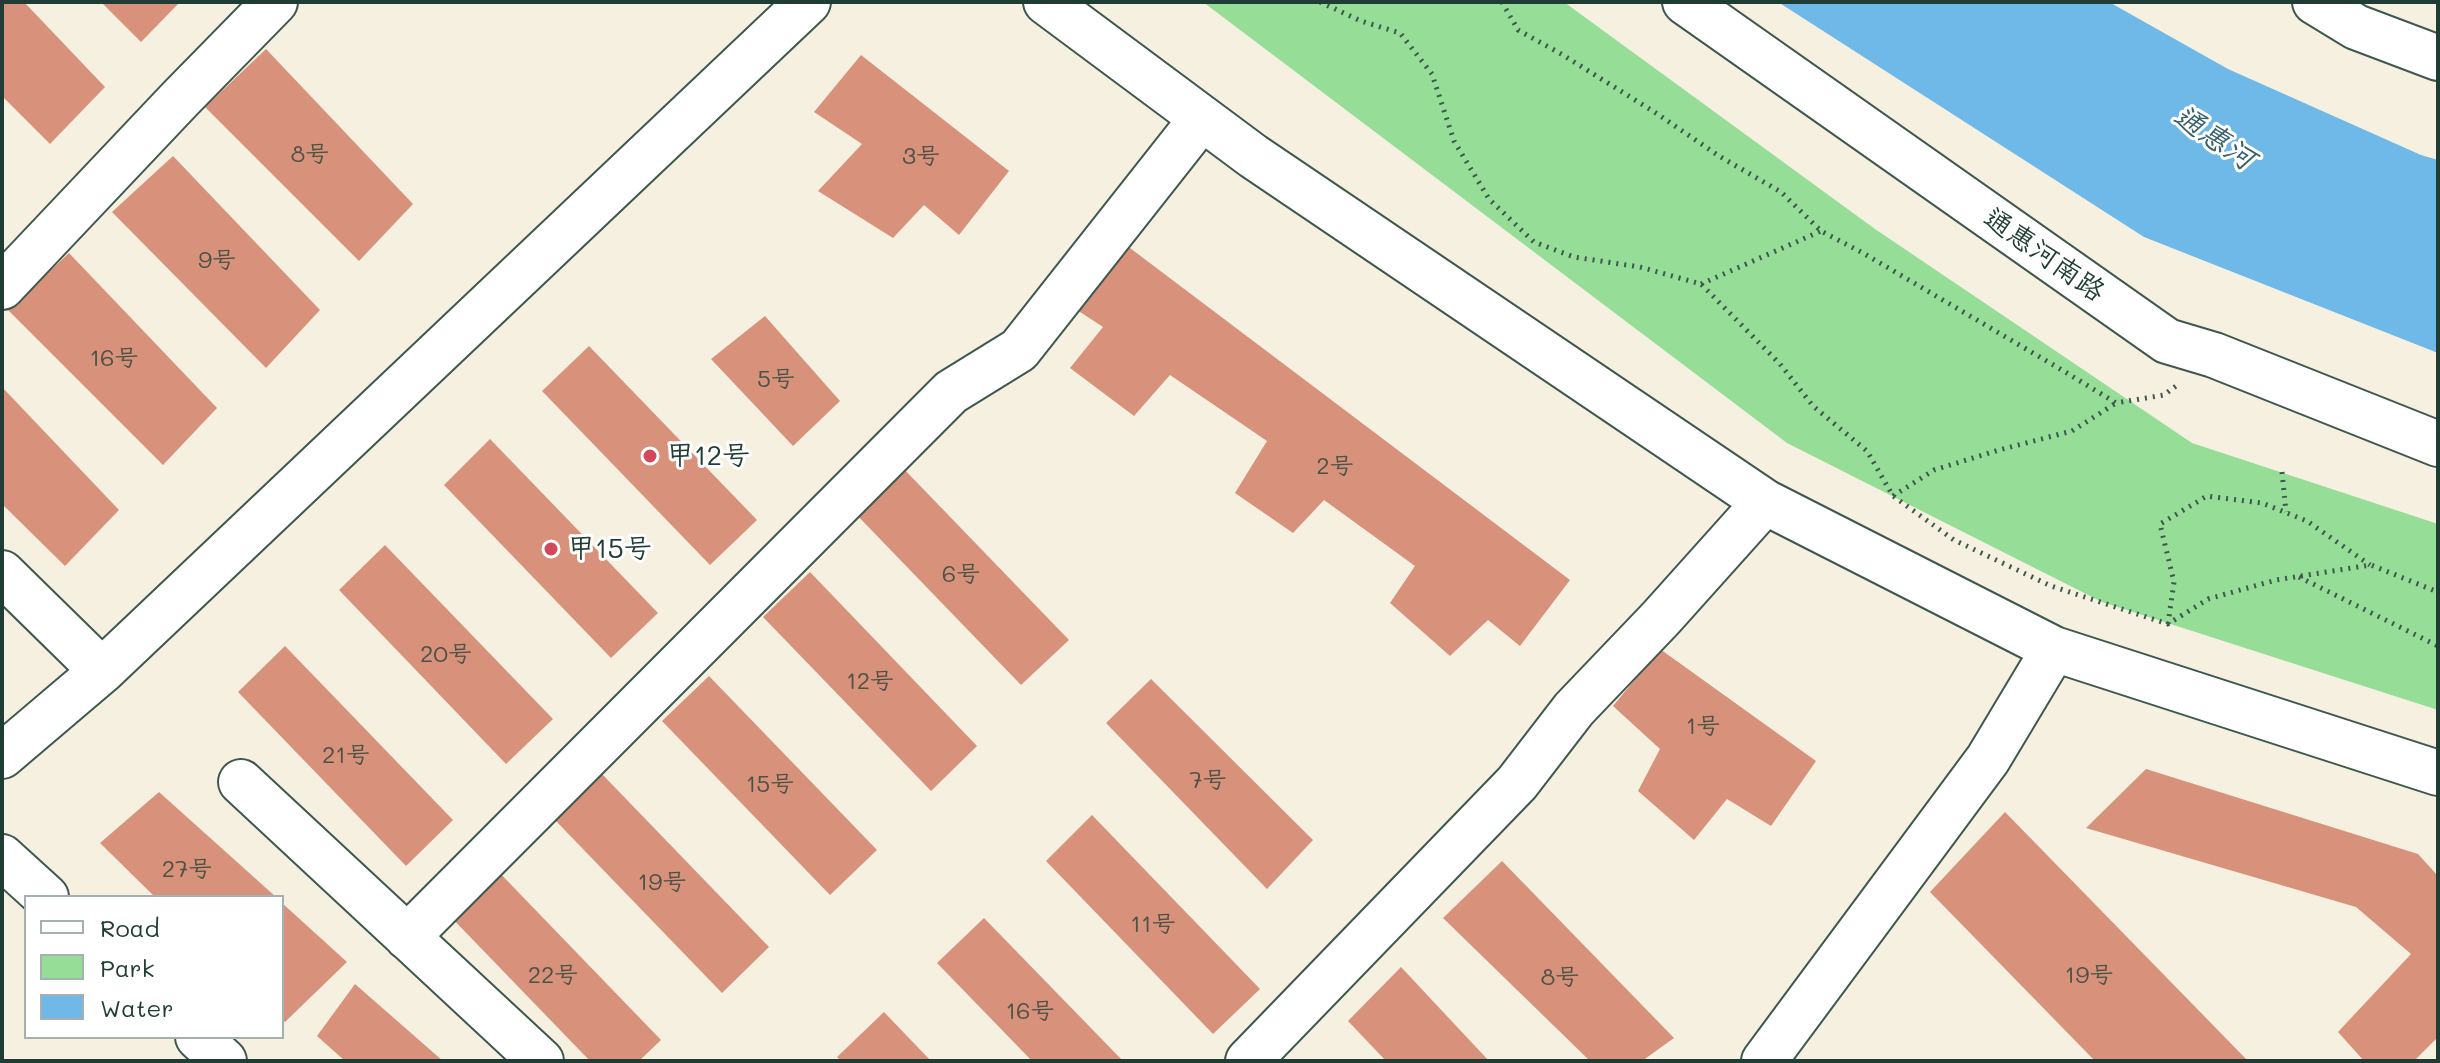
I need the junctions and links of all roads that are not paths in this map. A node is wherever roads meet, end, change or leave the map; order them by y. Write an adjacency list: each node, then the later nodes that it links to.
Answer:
1 (275, 2): 8 (street)
2 (808, 2): 13 (street)
3 (1046, 2): 7 (street)
4 (1685, 2): 9 (street, 通惠河南路)
5 (2315, 2): 6 (street)
6 (2438, 58)
7 (1202, 118): 10 (street); 19 (street)
8 (2, 287)
9 (2438, 444)
10 (1765, 502): 12 (street); 23 (street)
11 (2, 573): 13 (street)
12 (2054, 649): 15 (street); 24 (street)
13 (102, 671): 14 (street)
14 (2, 756)
15 (2438, 773)
16 (241, 782): 19 (street)
17 (2, 857): 18 (street)
18 (44, 895)
19 (407, 937): 22 (street)
20 (200, 1039): 21 (street)
21 (224, 1061)
22 (541, 1061)
23 (1248, 1061)
24 (1764, 1061)

